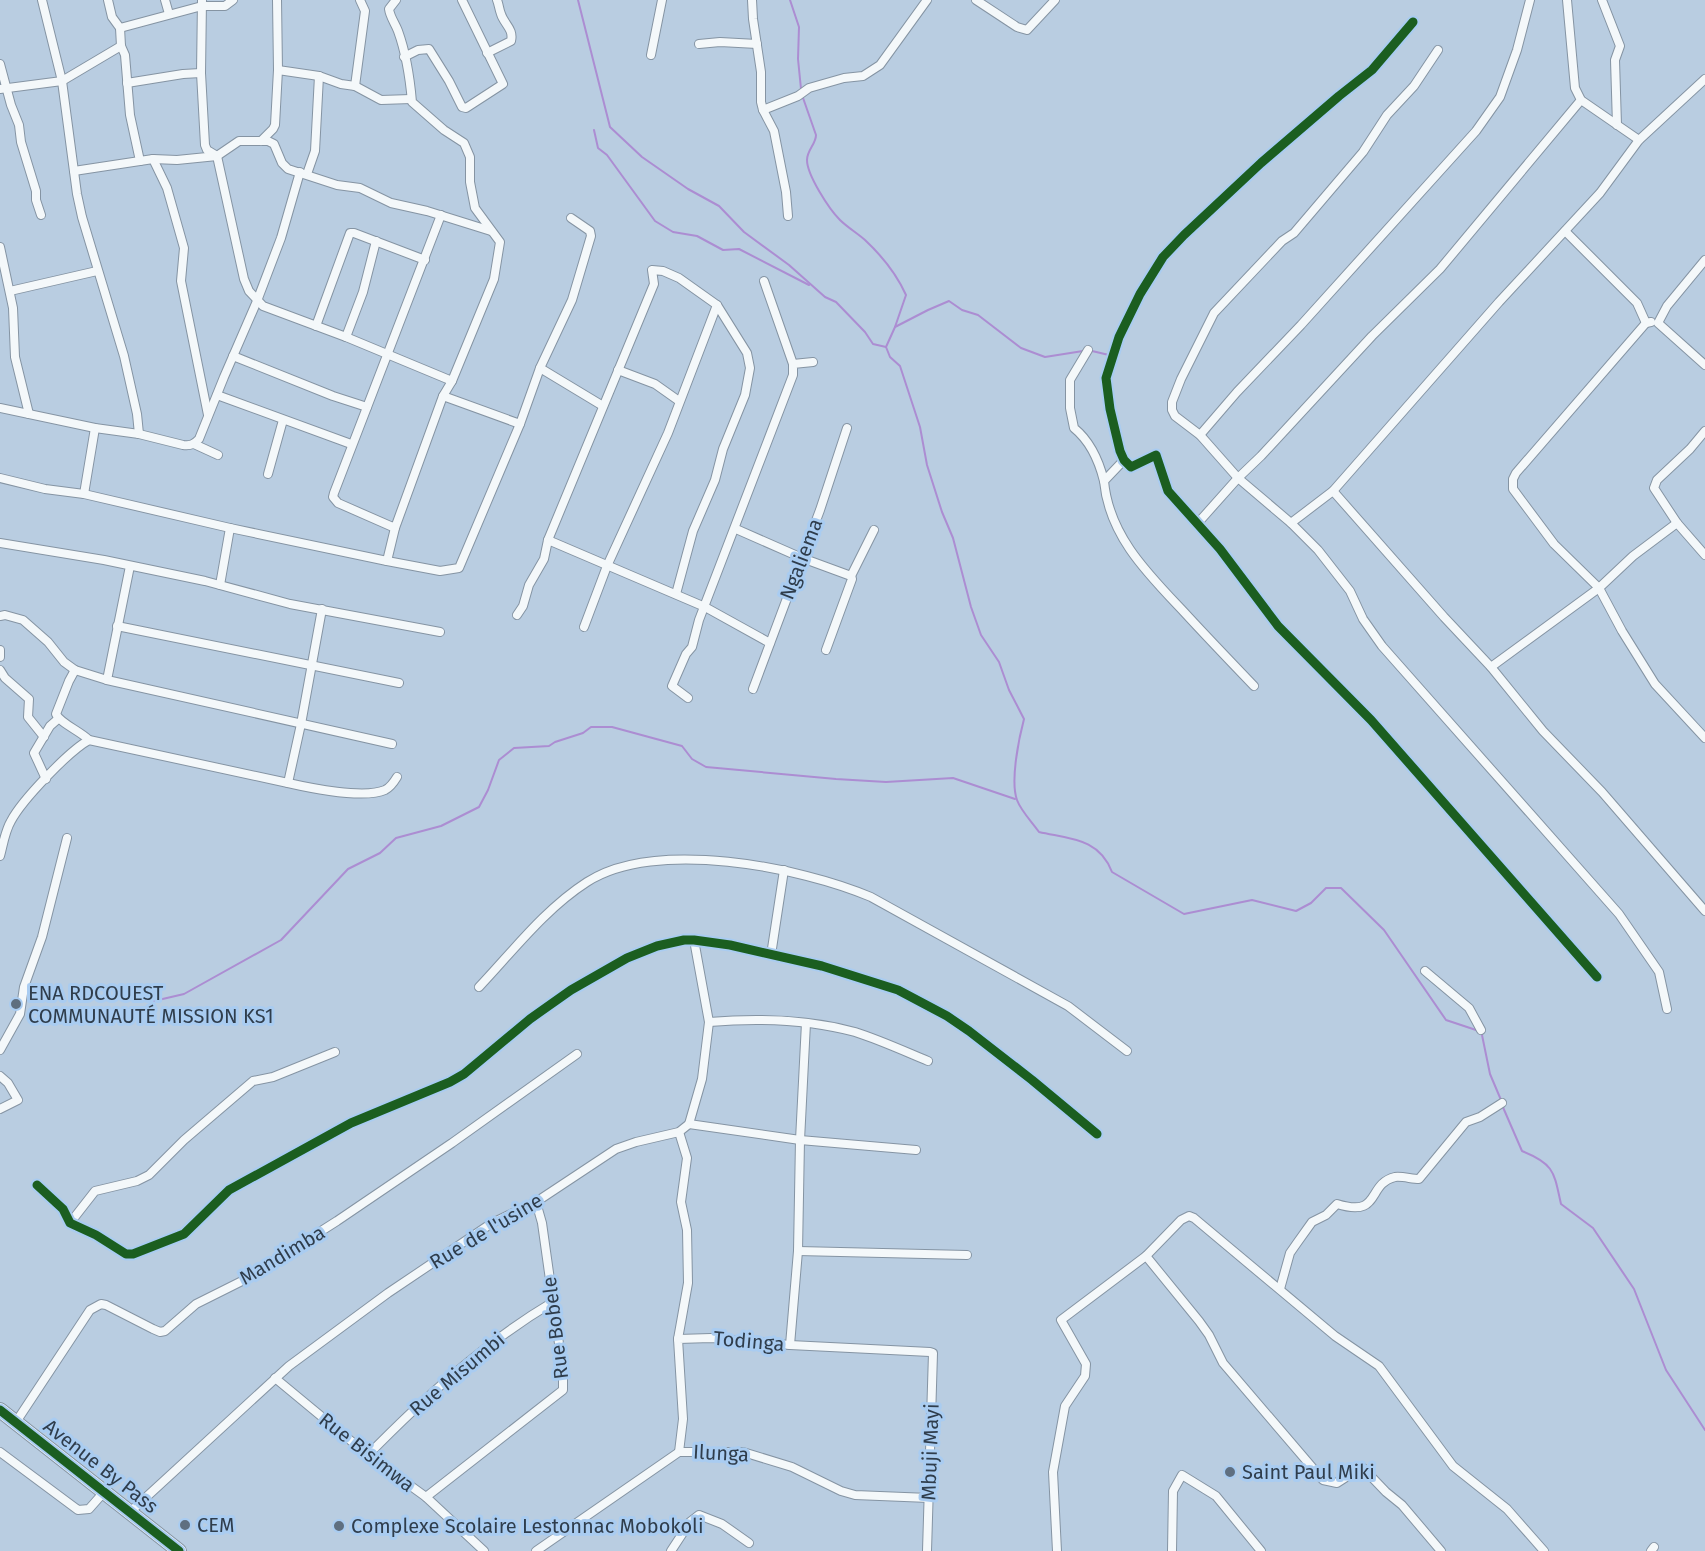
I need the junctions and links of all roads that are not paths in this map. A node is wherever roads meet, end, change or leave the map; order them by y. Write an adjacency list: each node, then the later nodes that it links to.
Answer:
1 (42, 0): 34 (street)
2 (108, 0): 21 (street)
3 (165, 0): 19 (street)
4 (233, 0): 18 (street)
5 (277, 0): 30 (street)
6 (360, 0): 36 (street)
7 (396, 0): 28 (street)
8 (462, 0): 26 (street)
9 (496, 0): 26 (street)
10 (662, 0): 27 (street)
11 (752, 0): 23 (street)
12 (927, 0): 40 (street)
13 (976, 0): 14 (street)
14 (1055, 0)
15 (1530, 0): 91 (street)
16 (1567, 0): 39 (street)
17 (1602, 0): 41 (street)
18 (202, 3): 19 (street); 31 (street)
19 (169, 14): 21 (street)
20 (1413, 22): 95 (street)
21 (120, 28): 24 (street)
22 (699, 44): 23 (street)
23 (757, 44): 40 (street)
24 (121, 45): 34 (street); 35 (street)
25 (1438, 50): 91 (street)
26 (487, 53): 28 (street)
27 (651, 55)
28 (404, 57): 38 (street)
29 (0, 64): 37 (street)
30 (278, 70): 32 (street); 43 (street)
31 (201, 73): 35 (street); 44 (street)
32 (319, 76): 36 (street); 48 (street)
33 (1705, 79): 42 (street)
34 (62, 81): 37 (street); 47 (street)
35 (127, 82): 46 (street)
36 (356, 86): 38 (street)
37 (4, 88): 49 (street)
38 (411, 99): 53 (street)
39 (1581, 100): 41 (street); 98 (street)
40 (763, 110): 51 (street)
41 (1617, 125): 42 (street)
42 (1639, 140): 54 (street)
43 (261, 141): 44 (street); 48 (street)
44 (217, 156): 45 (street); 62 (street)
45 (153, 159): 46 (street); 84 (street)
46 (140, 161): 47 (street)
47 (74, 171): 59 (street)
48 (303, 173): 50 (street); 62 (street)
49 (41, 215)
50 (441, 215): 53 (street); 57 (street)
51 (788, 216)
52 (572, 218): 74 (street)
53 (491, 231): 76 (street)
54 (1565, 231): 64 (street); 100 (street)
55 (376, 241): 57 (street); 66 (street); 67 (street)
56 (0, 247): 61 (street)
57 (425, 260): 69 (street)
58 (1705, 260): 65 (street)
59 (97, 271): 61 (street); 90 (street)
60 (764, 281): 72 (street)
61 (10, 291): 83 (street)
62 (257, 301): 66 (street); 70 (street)
63 (717, 305): 75 (street); 79 (street); 119 (street)
64 (1646, 323): 65 (street); 118 (street)
65 (1658, 323): 73 (street)
66 (315, 326): 67 (street)
67 (346, 337): 69 (street)
68 (1088, 351): 99 (street)
69 (386, 354): 76 (street); 80 (street)
70 (233, 356): 77 (street); 80 (street)
71 (813, 362): 72 (street)
72 (793, 364): 107 (street)
73 (1705, 365)
74 (540, 368): 81 (street); 86 (street)
75 (618, 370): 79 (street); 81 (street)
76 (452, 381): 78 (street)
77 (217, 395): 84 (street); 85 (street)
78 (443, 396): 86 (street); 106 (street)
79 (679, 401): 115 (street)
80 (367, 406): 93 (street)
81 (603, 406): 109 (street)
82 (0, 408): 83 (street)
83 (29, 414): 87 (street)
84 (209, 417): 92 (street)
85 (284, 420): 93 (street); 96 (street)
86 (520, 424): 113 (street)
87 (95, 428): 90 (street); 101 (street)
88 (847, 428): 112 (street, Ngaliema)
89 (1705, 431): 103 (street)
90 (139, 434): 92 (street)
91 (1200, 435): 98 (street)
92 (194, 444): 94 (street)
93 (351, 444): 106 (street)
94 (218, 455)
95 (1124, 460): 99 (street); 104 (street)
96 (268, 474)
97 (0, 478): 101 (street)
98 (1238, 478): 102 (street); 104 (street)
99 (1104, 481): 137 (street)
100 (1334, 491): 102 (street); 132 (street)
101 (84, 494): 105 (street)
102 (1292, 523): 158 (street)
103 (1677, 523): 111 (street); 118 (street)
104 (1197, 525): 156 (street)
105 (230, 528): 113 (street); 117 (street)
106 (395, 528): 113 (street)
107 (736, 529): 112 (street); 120 (street)
108 (874, 530): 116 (street)
109 (548, 540): 115 (street); 122 (street)
110 (0, 543): 114 (street)
111 (1705, 555)
112 (802, 558): 116 (street); 127 (street, Ngaliema)
113 (387, 561)
114 (130, 566): 117 (street); 124 (street)
115 (607, 566): 119 (street); 125 (street)
116 (851, 576): 129 (street)
117 (220, 585): 121 (street)
118 (1599, 588): 132 (street); 143 (street)
119 (676, 594): 120 (street)
120 (705, 607): 127 (street); 139 (street)
121 (322, 609): 126 (street); 131 (street)
122 (517, 615)
123 (0, 616): 134 (street)
124 (117, 626): 131 (street); 135 (street)
125 (584, 627)
126 (440, 632)
127 (770, 643): 138 (street, Ngaliema)
128 (0, 650): 130 (street)
129 (826, 650)
130 (0, 660)
131 (312, 665): 136 (street); 141 (street)
132 (1491, 667): 152 (street)
133 (0, 670): 142 (street)
134 (75, 670): 135 (street); 140 (street)
135 (107, 680): 141 (street)
136 (399, 683)
137 (1254, 686)
138 (753, 689)
139 (688, 698)
140 (58, 719): 142 (street); 144 (street)
141 (301, 724): 145 (street); 148 (street)
142 (44, 737): 147 (street)
143 (1705, 738)
144 (89, 740): 147 (street); 148 (street)
145 (392, 744)
146 (397, 777): 148 (street)
147 (46, 779): 150 (street)
148 (288, 783)
149 (67, 838): 162 (street)
150 (0, 856)
151 (784, 870): 154 (street); 157 (street); 163 (street)
152 (1705, 910)
153 (694, 940): 154 (street); 159 (street); 177 (street)
154 (771, 955): 172 (street)
155 (1425, 971): 161 (street)
156 (1597, 977)
157 (479, 987)
158 (1667, 1010)
159 (709, 1022): 160 (street); 170 (street)
160 (806, 1023): 166 (street); 173 (street)
161 (1481, 1030)
162 (0, 1050)
163 (1127, 1051)
164 (334, 1052): 177 (street)
165 (577, 1054): 188 (street, Mandimba)
166 (928, 1061)
167 (0, 1076): 169 (street)
168 (1502, 1103): 181 (street)
169 (0, 1109)
170 (688, 1124): 171 (street, Rue de l'usine); 173 (street)
171 (679, 1132): 176 (street, Rue de l'usine); 183 (street)
172 (1097, 1134)
173 (800, 1140): 174 (street); 178 (street)
174 (915, 1150)
175 (38, 1185): 177 (street)
176 (536, 1202): 182 (street, Rue Bobele); 186 (street, Rue de l'usine)
177 (70, 1223)
178 (798, 1251): 179 (street); 184 (street)
179 (968, 1255)
180 (1146, 1256): 181 (street); 202 (street); 205 (street)
181 (1280, 1288): 206 (street)
182 (553, 1302): 191 (street, Rue Misumbi); 193 (street, Rue Bobele)
183 (678, 1338): 184 (street, Todinga); 190 (street)
184 (790, 1345): 185 (street, Todinga)
185 (933, 1353): 194 (street, Mbuji Mayi)
186 (275, 1378): 191 (street, Rue Bisimwa); 195 (street, Rue de l'usine)
187 (0, 1410): 188 (highway, Avenue By Pass)
188 (16, 1422): 192 (highway, Avenue By Pass)
189 (0, 1452): 192 (street)
190 (679, 1452): 194 (street, Ilunga); 199 (street, Ilunga)
191 (368, 1455): 193 (street, Rue Bisimwa)
192 (104, 1492): 195 (highway, Avenue By Pass)
193 (426, 1497): 198 (street, Rue Bisimwa)
194 (928, 1498): 201 (street, Mbuji Mayi)
195 (130, 1512): 197 (highway, Avenue By Pass)
196 (749, 1544): 200 (street)
197 (179, 1551)
198 (484, 1551)
199 (536, 1551)
200 (671, 1551)
201 (927, 1551)
202 (1057, 1551)
203 (1172, 1551): 204 (street)
204 (1261, 1551)
205 (1441, 1551)
206 (1544, 1551)

